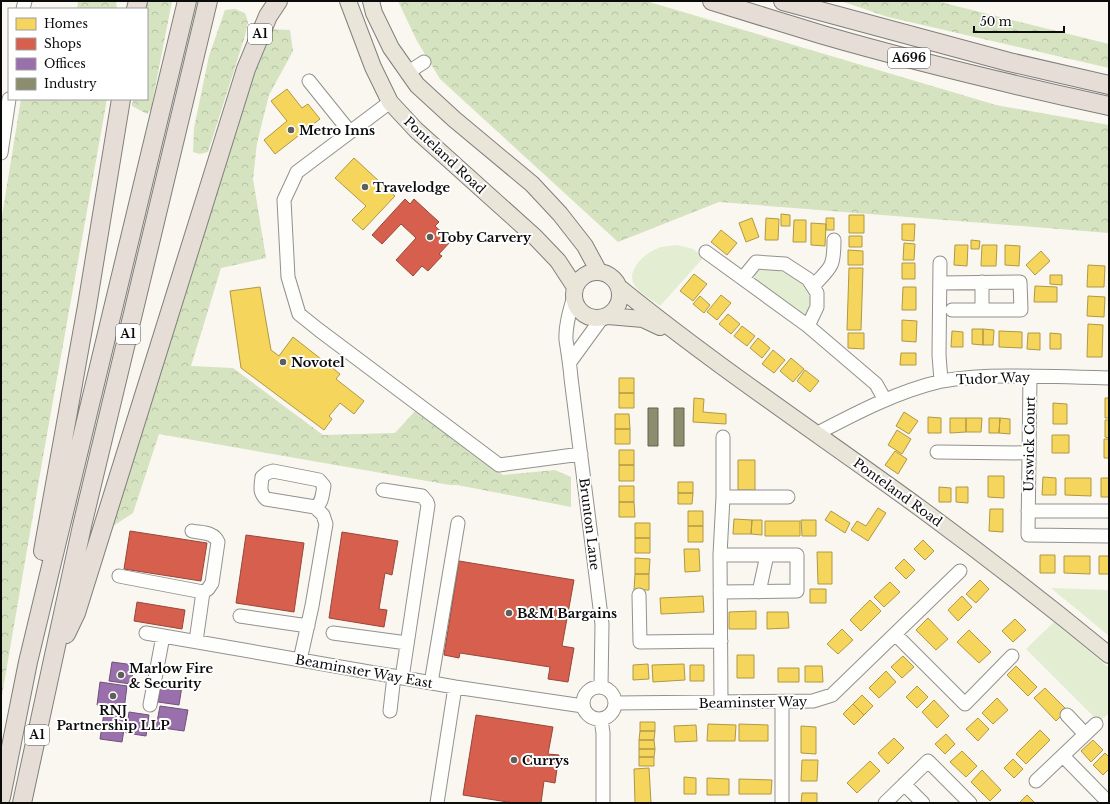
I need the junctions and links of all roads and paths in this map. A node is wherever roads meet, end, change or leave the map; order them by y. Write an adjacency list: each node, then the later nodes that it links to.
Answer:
1 (187, 1): 72 (highway, A1)
2 (208, 1): 73 (highway, A1)
3 (278, 1): 73 (highway, A1)
4 (348, 1): 14 (main road, Ponteland Road)
5 (371, 1): 9 (main road)
6 (712, 1): 15 (highway, A696)
7 (783, 1): 11 (highway, A696)
8 (424, 62): 9 (street)
9 (407, 73): 21 (main road)
10 (309, 81): 16 (street)
11 (1109, 85)
12 (9, 100): 17 (street)
13 (121, 100): 72 (highway, A1)
14 (390, 102): 16 (street); 27 (main road, Ponteland Road)
15 (1109, 106)
16 (350, 132): 42 (street)
17 (1, 153)
18 (834, 240): 25 (street)
19 (706, 252): 22 (street)
20 (940, 263): 23 (street)
21 (598, 272): 26 (main road); 27 (main road)
22 (743, 278): 25 (street); 31 (street)
23 (940, 282): 24 (street); 36 (street)
24 (982, 282): 29 (street); 29 (street)
25 (813, 286): 31 (street)
26 (620, 288): 30 (main road); 32 (main road, Ponteland Road)
27 (574, 292): 30 (main road); 33 (street, Brunton Lane)
28 (952, 310): 29 (street)
29 (982, 310)
30 (605, 317): 32 (main road, Ponteland Road); 33 (street)
31 (808, 326): 37 (street)
32 (681, 337): 38 (main road, Ponteland Road)
33 (570, 362): 42 (street, Brunton Lane)
34 (1030, 376): 35 (street, Tudor Way); 36 (street, Tudor Way); 41 (street, Urswick Court)
35 (1109, 378)
36 (941, 381): 37 (street, Tudor Way)
37 (885, 400): 38 (street, Tudor Way)
38 (816, 434): 69 (main road, Ponteland Road)
39 (723, 437): 44 (street)
40 (937, 452): 41 (street)
41 (1029, 452): 47 (street, Urswick Court)
42 (581, 454): 77 (street, Brunton Lane)
43 (383, 490): 68 (street)
44 (723, 497): 45 (street); 52 (street)
45 (788, 497)
46 (315, 507): 46 (street); 61 (street)
47 (1028, 511): 48 (street, Urswick Court); 51 (street, Urswick Court)
48 (1109, 511)
49 (458, 523): 75 (street)
50 (192, 531): 56 (street)
51 (1109, 536)
52 (720, 555): 53 (street); 57 (street)
53 (766, 555): 58 (street); 58 (street)
54 (960, 571): 64 (street, Beaminster Way)
55 (119, 576): 56 (street)
56 (203, 592): 66 (street)
57 (720, 592): 58 (street); 67 (street)
58 (759, 592)
59 (639, 595): 67 (street)
60 (240, 616): 61 (street)
61 (308, 626): 71 (street)
62 (146, 632): 65 (street, Beaminster Way East)
63 (333, 633): 68 (street)
64 (895, 634): 70 (street); 79 (street, Beaminster Way)
65 (163, 636): 66 (street, Beaminster Way East); 81 (street)
66 (196, 641): 71 (street, Beaminster Way East)
67 (721, 641): 78 (street)
68 (407, 643): 74 (street)
69 (1109, 655)
70 (1012, 656)
71 (300, 660): 74 (street, Beaminster Way East)
72 (28, 662): 91 (highway, A1)
73 (51, 668): 92 (highway, A1)
74 (398, 677): 75 (street, Beaminster Way East); 83 (street)
75 (431, 683): 76 (street, Beaminster Way East)
76 (455, 687): 82 (street, Beaminster Way East); 93 (street)
77 (601, 687): 80 (street); 82 (street)
78 (721, 702): 79 (street, Beaminster Way); 80 (street, Beaminster Way)
79 (782, 702): 95 (street)
80 (615, 703): 85 (street)
81 (150, 705)
82 (583, 706): 85 (street)
83 (390, 712)
84 (1068, 715): 87 (street)
85 (601, 719): 94 (street)
86 (1096, 724): 87 (street)
87 (1085, 734): 88 (street)
88 (1063, 756): 89 (street); 99 (street)
89 (1036, 781)
90 (904, 784): 96 (street); 97 (street); 98 (street)
91 (1, 797)
92 (22, 803)
93 (437, 803)
94 (603, 803)
95 (782, 803)
96 (884, 803)
97 (923, 803)
98 (970, 803)
99 (1109, 803)

